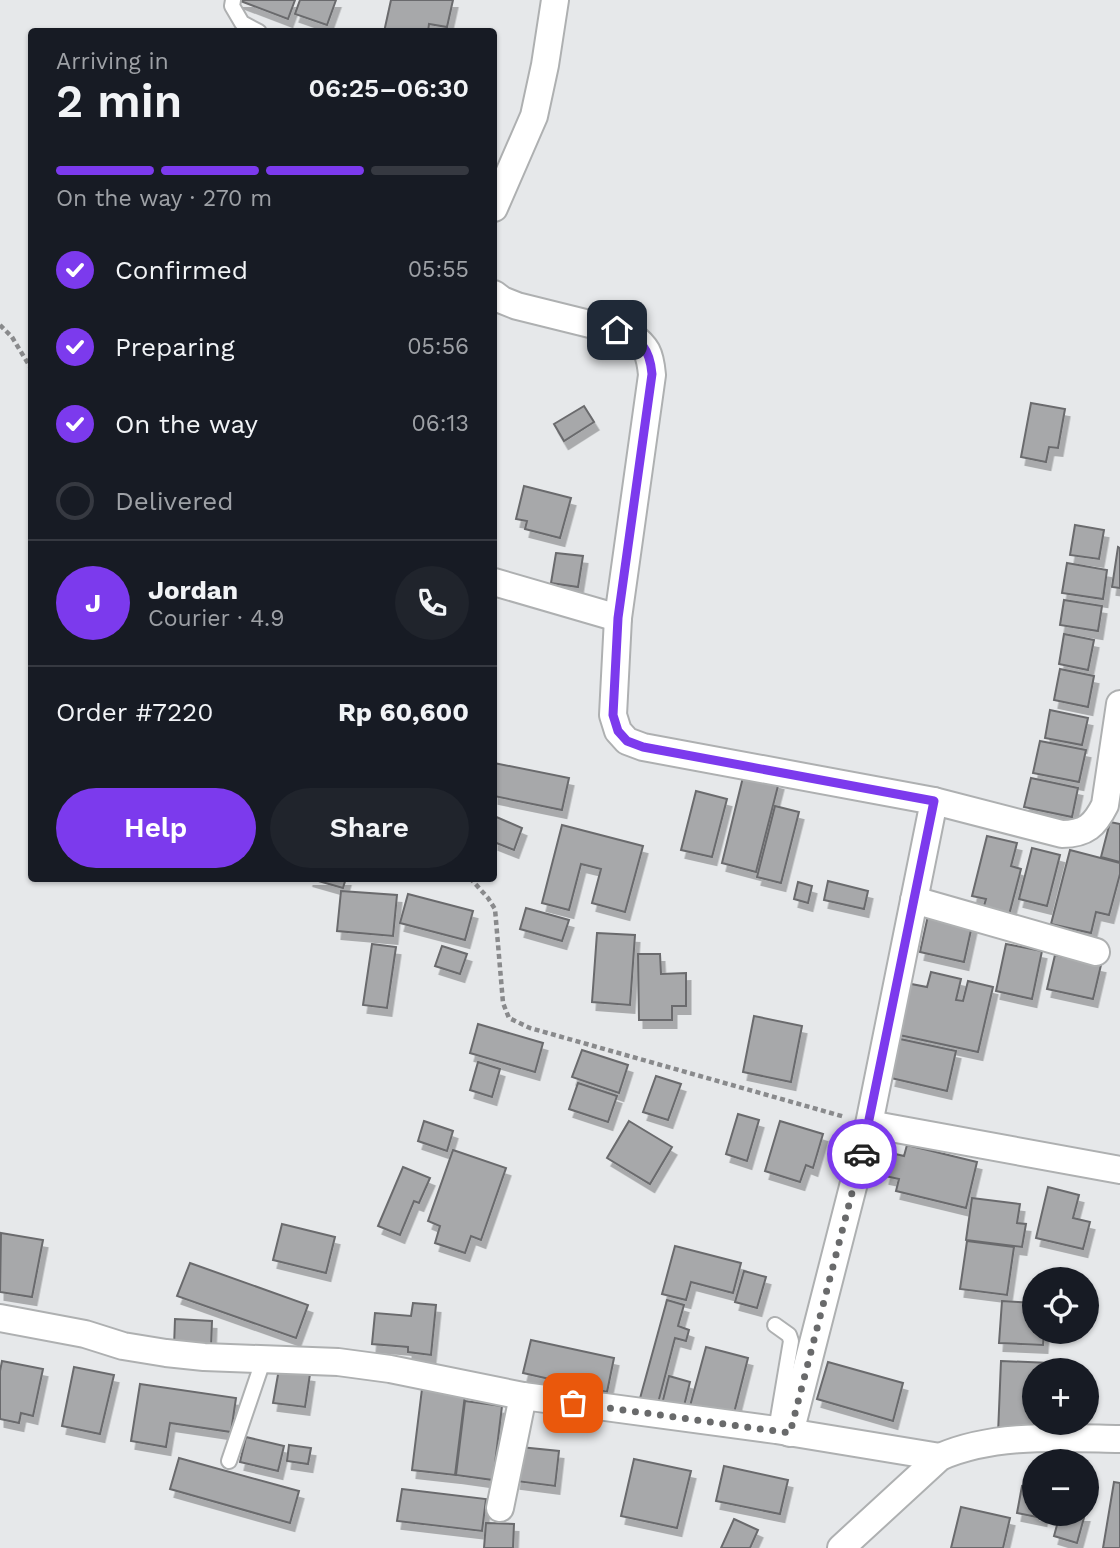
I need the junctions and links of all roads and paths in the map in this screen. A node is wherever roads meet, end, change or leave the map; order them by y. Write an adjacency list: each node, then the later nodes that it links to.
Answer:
1 (233, 0): 3 (lane)
2 (555, 0): 4 (street)
3 (251, 28)
4 (497, 201)
5 (497, 296): 9 (street)
6 (0, 325): 7 (path)
7 (28, 363)
8 (497, 583): 9 (street)
9 (618, 618): 11 (street)
10 (1120, 705): 12 (street)
11 (934, 801): 12 (street); 14 (street)
12 (1113, 807)
13 (473, 882): 16 (path)
14 (914, 900): 15 (street); 16 (street)
15 (1096, 952)
16 (869, 1124): 17 (street); 22 (street)
17 (1120, 1170)
18 (0, 1318): 20 (street)
19 (775, 1325): 22 (lane)
20 (264, 1358): 21 (street); 25 (lane)
21 (523, 1396): 22 (street); 26 (street)
22 (783, 1432): 24 (street)
23 (1120, 1439): 24 (street)
24 (940, 1457): 27 (street)
25 (229, 1461)
26 (500, 1508)
27 (841, 1548)

